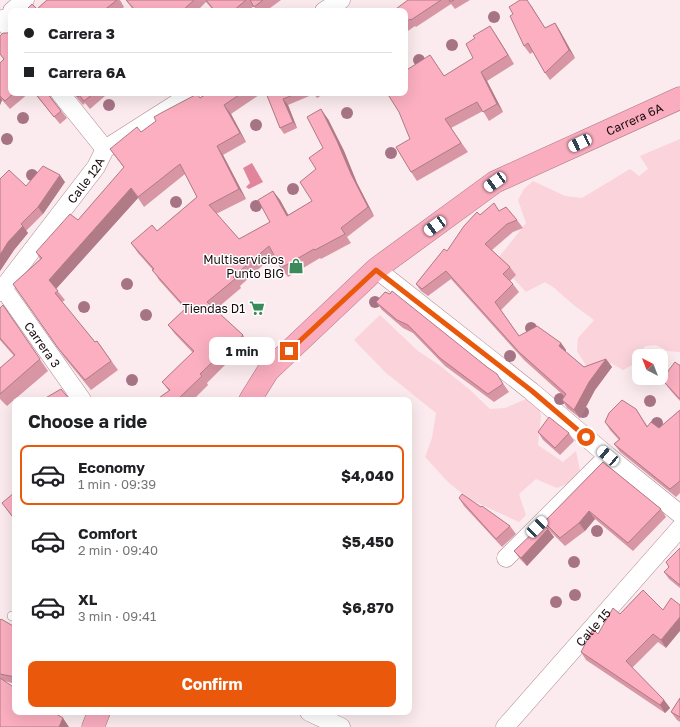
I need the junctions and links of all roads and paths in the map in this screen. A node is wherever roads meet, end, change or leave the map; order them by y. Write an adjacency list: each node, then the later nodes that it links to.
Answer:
1 (25, 0): 3 (street)
2 (341, 0): 4 (street)
3 (17, 8)
4 (329, 8)
5 (62, 96): 8 (street)
6 (189, 96): 8 (street, Calle 12A)
7 (680, 98): 9 (highway, Carrera 6A)
8 (105, 149): 10 (street, Calle 12A)
9 (376, 270): 12 (highway, Carrera 6A); 13 (street)
10 (2, 290): 11 (street, Carrera 3)
11 (80, 397)
12 (252, 397)
13 (608, 456): 14 (street); 16 (street)
14 (680, 514)
15 (680, 528): 21 (street, Calle 15)
16 (506, 558)
17 (98, 715): 19 (highway)
18 (315, 715): 20 (street)
19 (93, 727)
20 (341, 727)
21 (505, 727)

